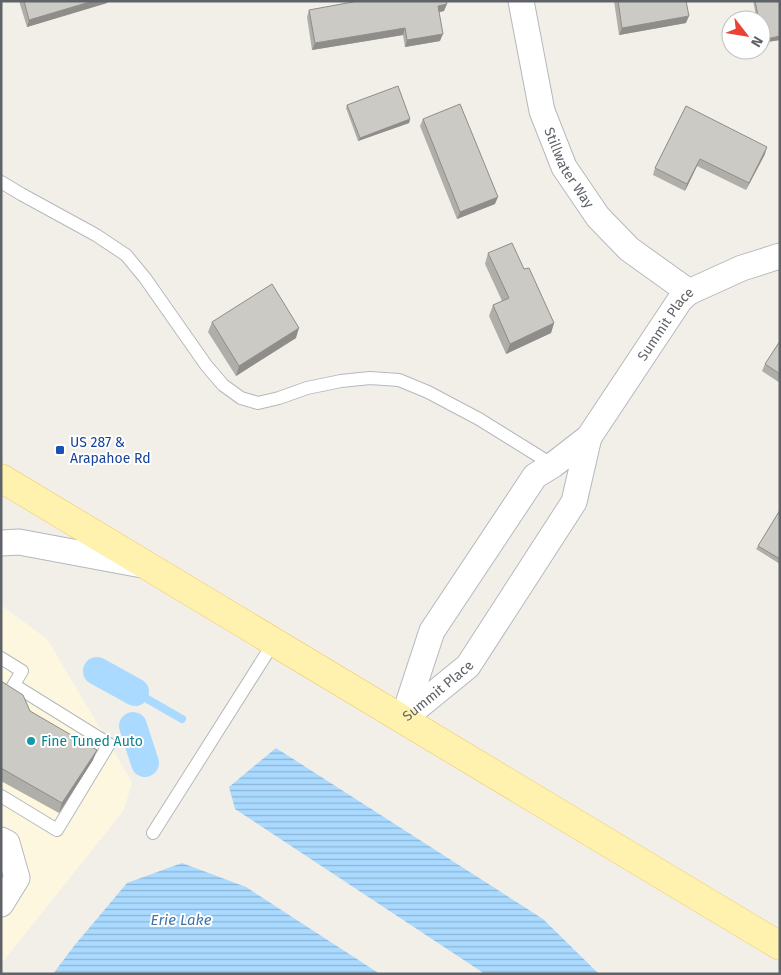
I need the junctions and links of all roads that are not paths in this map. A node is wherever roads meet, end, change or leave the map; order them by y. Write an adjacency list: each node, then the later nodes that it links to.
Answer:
1 (520, 1): 4 (street, Stillwater Way)
2 (1, 182): 6 (lane)
3 (780, 256): 4 (street, Summit Place)
4 (689, 292): 5 (street, Summit Place)
5 (589, 437): 6 (street, Summit Place); 14 (street, Summit Place)
6 (553, 465): 14 (street, Summit Place)
7 (1, 478): 9 (main road)
8 (1, 543): 9 (street)
9 (149, 567): 10 (main road)
10 (274, 642): 14 (main road); 16 (lane)
11 (1, 658): 12 (lane)
12 (14, 685): 13 (lane); 15 (lane)
13 (7, 698)
14 (402, 719): 19 (main road)
15 (1, 796)
16 (153, 833)
17 (1, 840): 18 (street)
18 (1, 904)
19 (780, 946)

